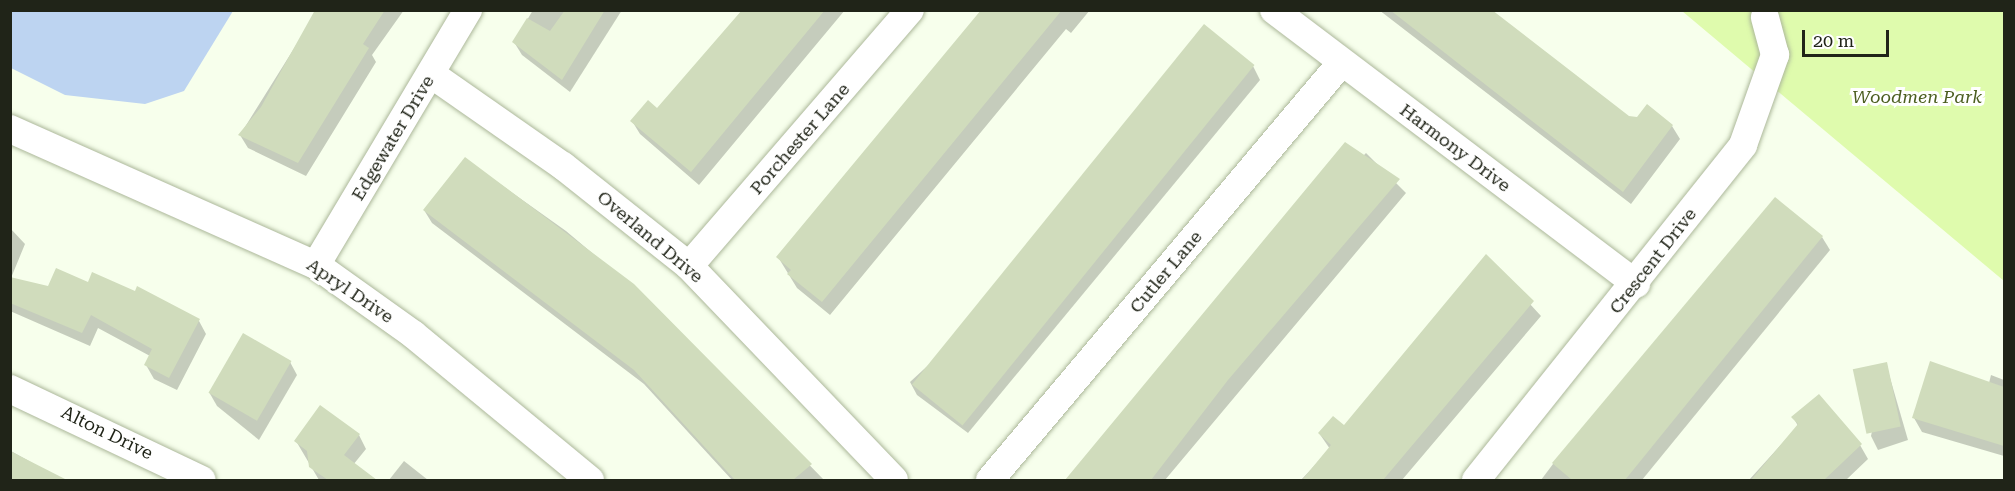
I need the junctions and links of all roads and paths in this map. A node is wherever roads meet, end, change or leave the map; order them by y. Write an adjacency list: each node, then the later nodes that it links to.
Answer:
1 (468, 10): 6 (street, Edgewater Drive)
2 (910, 10): 9 (street, Porchester Lane)
3 (1274, 10): 5 (street, Harmony Drive)
4 (1763, 19): 10 (street, Crescent Drive)
5 (1342, 63): 10 (street, Harmony Drive); 15 (street, Cutler Lane)
6 (431, 74): 8 (street, Edgewater Drive); 9 (street, Overland Drive)
7 (10, 129): 8 (street, Apryl Drive)
8 (316, 266): 13 (street, Apryl Drive)
9 (689, 266): 14 (street, Overland Drive)
10 (1636, 284): 16 (street, Crescent Drive)
11 (10, 389): 12 (street, Alton Drive)
12 (202, 480)
13 (590, 480)
14 (894, 480)
15 (990, 480)
16 (1476, 480)

